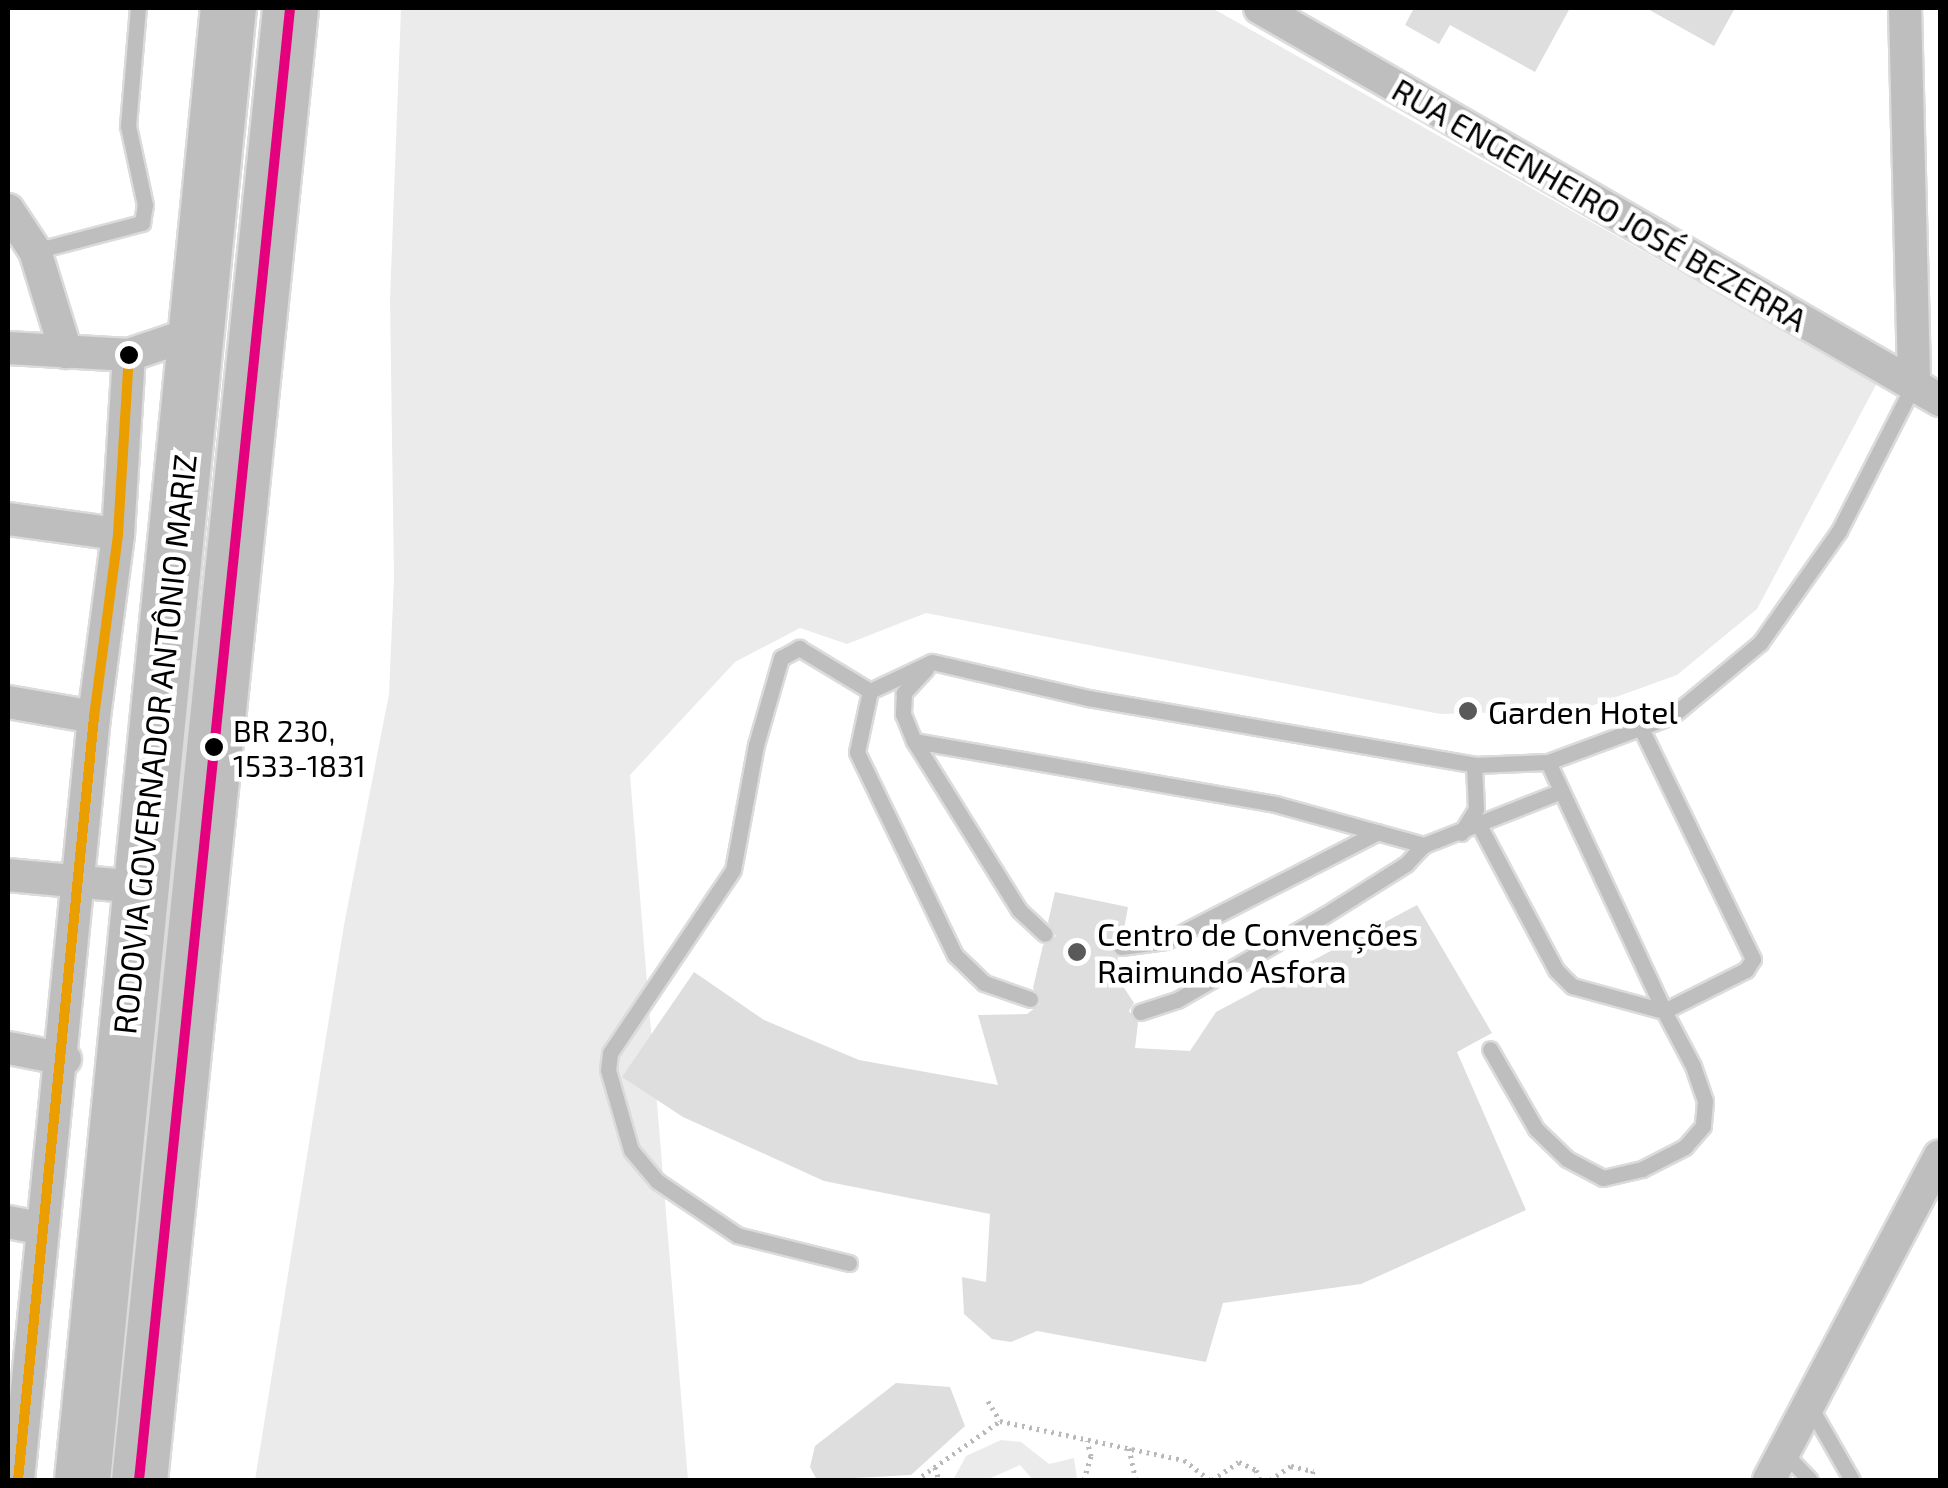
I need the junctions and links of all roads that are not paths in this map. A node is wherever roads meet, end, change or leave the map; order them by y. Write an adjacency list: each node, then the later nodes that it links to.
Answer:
1 (138, 8): 7 (lane)
2 (228, 8): 8 (highway, RODOVIA GOVERNADOR ANTÔNIO MARIZ)
3 (290, 8): 48 (highway, RODOVIA GOVERNADOR ANTÔNIO MARIZ)
4 (1260, 8): 12 (street, RUA ENGENHEIRO JOSÉ BEZERRA)
5 (1904, 8): 12 (street)
6 (8, 210): 7 (street)
7 (35, 250): 10 (street)
8 (196, 332): 11 (street); 30 (highway, RODOVIA GOVERNADOR ANTÔNIO MARIZ)
9 (8, 348): 10 (street)
10 (66, 352): 11 (street)
11 (129, 355): 14 (street)
12 (1927, 392): 19 (lane)
13 (8, 519): 14 (street)
14 (118, 534): 18 (street)
15 (932, 662): 16 (lane); 20 (lane); 22 (lane)
16 (870, 691): 33 (lane); 42 (lane)
17 (8, 702): 18 (street)
18 (94, 716): 29 (street)
19 (1642, 730): 21 (lane); 34 (lane)
20 (914, 742): 25 (lane); 31 (lane)
21 (1548, 762): 22 (lane); 23 (lane)
22 (1474, 765): 26 (lane)
23 (1559, 792): 24 (lane); 34 (lane)
24 (1480, 827): 26 (lane); 34 (lane)
25 (1378, 832): 27 (lane); 32 (lane)
26 (1459, 836): 27 (lane)
27 (1424, 845): 35 (lane)
28 (8, 875): 29 (street)
29 (82, 882): 30 (street); 38 (street)
30 (138, 887): 47 (highway, RODOVIA GOVERNADOR ANTÔNIO MARIZ)
31 (1045, 934)
32 (1120, 947)
33 (1030, 999)
34 (1664, 1011): 37 (lane)
35 (1140, 1012)
36 (8, 1048): 38 (street)
37 (1490, 1049)
38 (64, 1059): 41 (street)
39 (1940, 1156): 44 (street)
40 (8, 1222): 41 (street)
41 (40, 1228): 43 (street)
42 (848, 1263)
43 (18, 1397): 46 (street)
44 (1809, 1406): 45 (street); 50 (lane)
45 (1777, 1467): 49 (lane)
46 (18, 1480)
47 (82, 1480)
48 (139, 1480)
49 (1810, 1480)
50 (1852, 1480)

